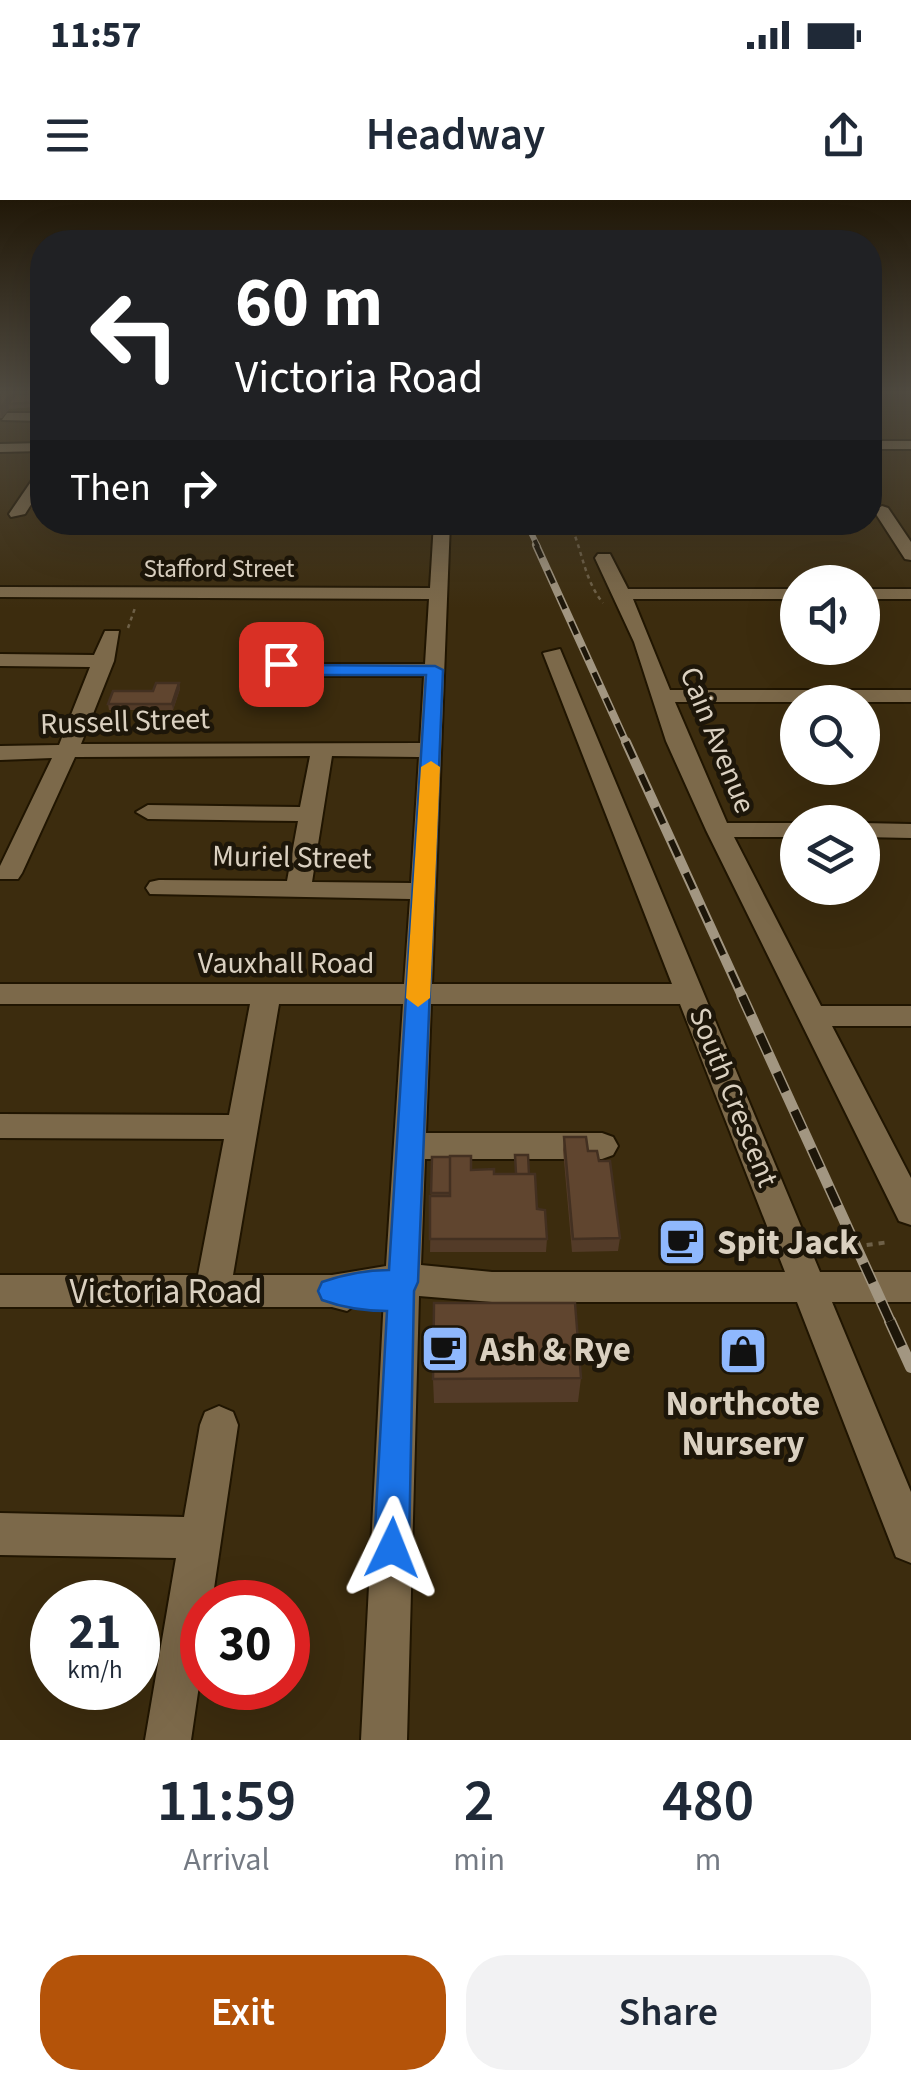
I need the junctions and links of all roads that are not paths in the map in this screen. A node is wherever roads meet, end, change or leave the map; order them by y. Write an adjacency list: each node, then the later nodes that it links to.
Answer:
1 (30, 489): 4 (street)
2 (882, 511): 3 (street)
3 (911, 511)
4 (8, 514)
5 (882, 519): 7 (street)
6 (441, 535): 10 (street)
7 (911, 555)
8 (594, 556): 11 (street, Cain Avenue)
9 (0, 592): 10 (street, Stafford Street)
10 (438, 594): 20 (street)
11 (622, 594): 12 (street); 21 (street, Cain Avenue)
12 (780, 594)
13 (880, 594): 14 (street)
14 (911, 594)
15 (119, 634): 18 (street)
16 (553, 653): 38 (street, South Crescent)
17 (0, 660): 18 (street)
18 (104, 661): 26 (street)
19 (281, 664): 20 (street)
20 (435, 670): 24 (street)
21 (662, 696): 22 (street); 29 (street, Cain Avenue)
22 (911, 696)
23 (322, 750): 24 (street, Russell Street); 26 (street, Russell Street); 28 (street)
24 (432, 750): 36 (street)
25 (0, 754): 26 (street, Russell Street)
26 (64, 755): 33 (street)
27 (148, 812): 28 (street)
28 (310, 814): 35 (street)
29 (718, 830): 30 (street); 41 (street, Cain Avenue)
30 (780, 830)
31 (880, 830): 32 (street)
32 (911, 830)
33 (9, 873)
34 (159, 888): 35 (street, Muriel Street)
35 (298, 889): 36 (street, Muriel Street)
36 (424, 891): 40 (street)
37 (0, 994): 39 (street, Vauxhall Road)
38 (692, 994): 40 (street, Vauxhall Road); 48 (street, South Crescent)
39 (266, 996): 40 (street, Vauxhall Road); 44 (street)
40 (418, 997): 45 (street)
41 (810, 1016): 42 (street); 47 (street, Cain Avenue)
42 (911, 1016)
43 (0, 1126): 44 (street)
44 (241, 1127): 52 (street)
45 (410, 1146): 46 (street); 50 (street)
46 (602, 1146)
47 (911, 1211)
48 (810, 1287): 49 (street, Victoria Road); 50 (street, Victoria Road); 56 (street, South Crescent)
49 (911, 1288)
50 (402, 1290): 52 (street, Victoria Road); 58 (street)
51 (0, 1291): 52 (street, Victoria Road)
52 (214, 1291)
53 (219, 1425): 55 (street)
54 (0, 1534): 55 (street)
55 (200, 1538): 57 (street)
56 (911, 1542)
57 (168, 1740)
58 (384, 1740)

